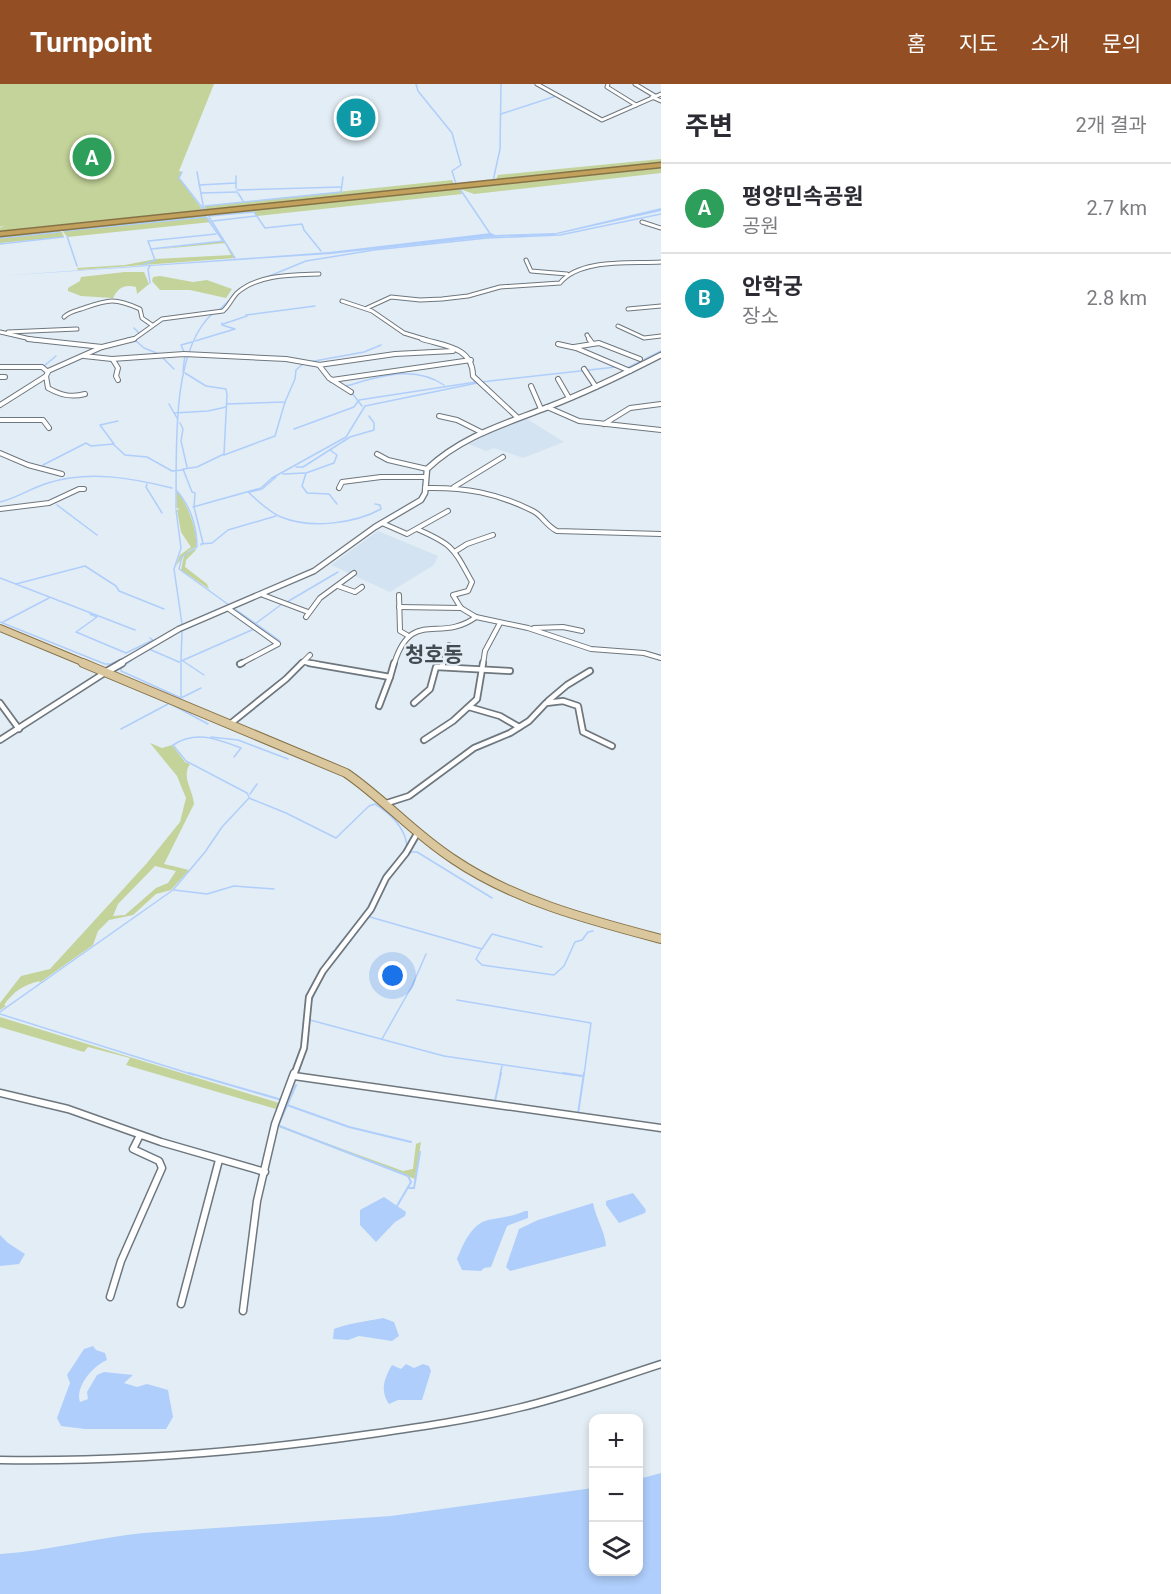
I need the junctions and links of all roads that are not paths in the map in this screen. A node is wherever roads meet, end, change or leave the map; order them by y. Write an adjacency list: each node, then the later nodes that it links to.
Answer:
1 (537, 84): 7 (street)
2 (608, 84): 7 (street)
3 (635, 84): 5 (street)
4 (661, 94): 5 (street)
5 (654, 97): 6 (street); 7 (street)
6 (661, 100)
7 (636, 105)
8 (660, 165): 11 (highway)
9 (642, 222): 10 (street)
10 (661, 228)
11 (0, 235)
12 (526, 260): 15 (street)
13 (661, 262): 15 (street)
14 (319, 274): 21 (street)
15 (567, 274): 18 (street)
16 (342, 301): 18 (street)
17 (661, 306): 19 (street)
18 (367, 308): 31 (street)
19 (628, 309)
20 (64, 317): 21 (street)
21 (152, 325): 29 (street)
22 (618, 326): 26 (street)
23 (76, 329): 24 (street)
24 (2, 332): 29 (street)
25 (587, 335): 27 (street)
26 (661, 336)
27 (592, 343): 30 (street); 34 (street)
28 (558, 344): 30 (street)
29 (102, 347): 33 (street)
30 (571, 347): 41 (street)
31 (458, 351): 36 (street); 37 (street)
32 (661, 355): 41 (street)
33 (84, 356): 35 (street); 40 (street)
34 (640, 359)
35 (113, 360): 37 (street); 44 (street)
36 (471, 360): 45 (street); 56 (street)
37 (320, 365): 45 (street)
38 (0, 367): 40 (street)
39 (584, 369): 47 (street)
40 (48, 371): 42 (street)
41 (630, 371): 47 (street)
42 (46, 376): 49 (street); 52 (street)
43 (558, 379): 50 (street)
44 (118, 380)
45 (332, 380): 48 (street)
46 (531, 386): 54 (street)
47 (596, 387): 50 (street)
48 (351, 393)
49 (85, 394)
50 (569, 398): 53 (street)
51 (661, 404): 58 (street)
52 (0, 405)
53 (547, 407): 54 (street); 58 (street)
54 (541, 409): 56 (street)
55 (439, 416): 61 (street)
56 (517, 417): 61 (street)
57 (0, 420): 59 (street)
58 (604, 424): 60 (street)
59 (50, 428)
60 (661, 430)
61 (483, 433): 65 (street)
62 (0, 453): 66 (street)
63 (378, 454): 65 (street)
64 (503, 457): 70 (street)
65 (427, 470): 67 (street)
66 (62, 474)
67 (425, 477): 68 (street); 72 (street)
68 (342, 482): 69 (street); 71 (street)
69 (334, 484)
70 (454, 487): 72 (street); 78 (street)
71 (339, 488)
72 (425, 488): 76 (street)
73 (84, 489): 74 (street)
74 (0, 509)
75 (448, 511): 77 (street)
76 (382, 523): 77 (street); 84 (street)
77 (417, 529): 80 (street)
78 (661, 534)
79 (493, 535): 80 (street)
80 (456, 551): 87 (street)
81 (354, 573): 82 (street)
82 (338, 586): 83 (street); 84 (street)
83 (362, 586)
84 (263, 595): 88 (street)
85 (399, 595): 86 (street)
86 (399, 607): 87 (street); 94 (street)
87 (461, 608): 89 (street)
88 (230, 609): 99 (street); 104 (street)
89 (476, 617): 90 (street); 94 (street)
90 (500, 623): 92 (street); 101 (street)
91 (0, 628): 104 (main road)
92 (528, 628): 93 (street); 97 (street)
93 (582, 631)
94 (407, 635): 105 (street)
95 (449, 645): 100 (street)
96 (310, 655): 98 (street)
97 (661, 658)
98 (304, 662): 105 (street); 111 (street)
99 (240, 664)
100 (442, 666): 101 (street); 107 (street)
101 (482, 669): 102 (street); 110 (street)
102 (510, 671)
103 (590, 671): 108 (street)
104 (106, 672): 111 (main road); 113 (street)
105 (390, 677): 109 (street)
106 (0, 703): 113 (street)
107 (414, 703)
108 (546, 703): 112 (street); 116 (street)
109 (379, 706)
110 (468, 707): 112 (street); 115 (street)
111 (230, 724): 117 (main road)
112 (519, 727): 117 (street)
113 (19, 729): 114 (street)
114 (0, 740)
115 (424, 740)
116 (612, 746)
117 (387, 803): 118 (main road)
118 (418, 832): 119 (main road); 120 (street)
119 (661, 939)
120 (294, 1076): 122 (street); 125 (street)
121 (0, 1093): 123 (street)
122 (661, 1128)
123 (140, 1135): 124 (street); 126 (street)
124 (219, 1160): 125 (street); 127 (street)
125 (265, 1172): 128 (street)
126 (110, 1297)
127 (181, 1304)
128 (243, 1311)
129 (661, 1364): 130 (street)
130 (0, 1460)

